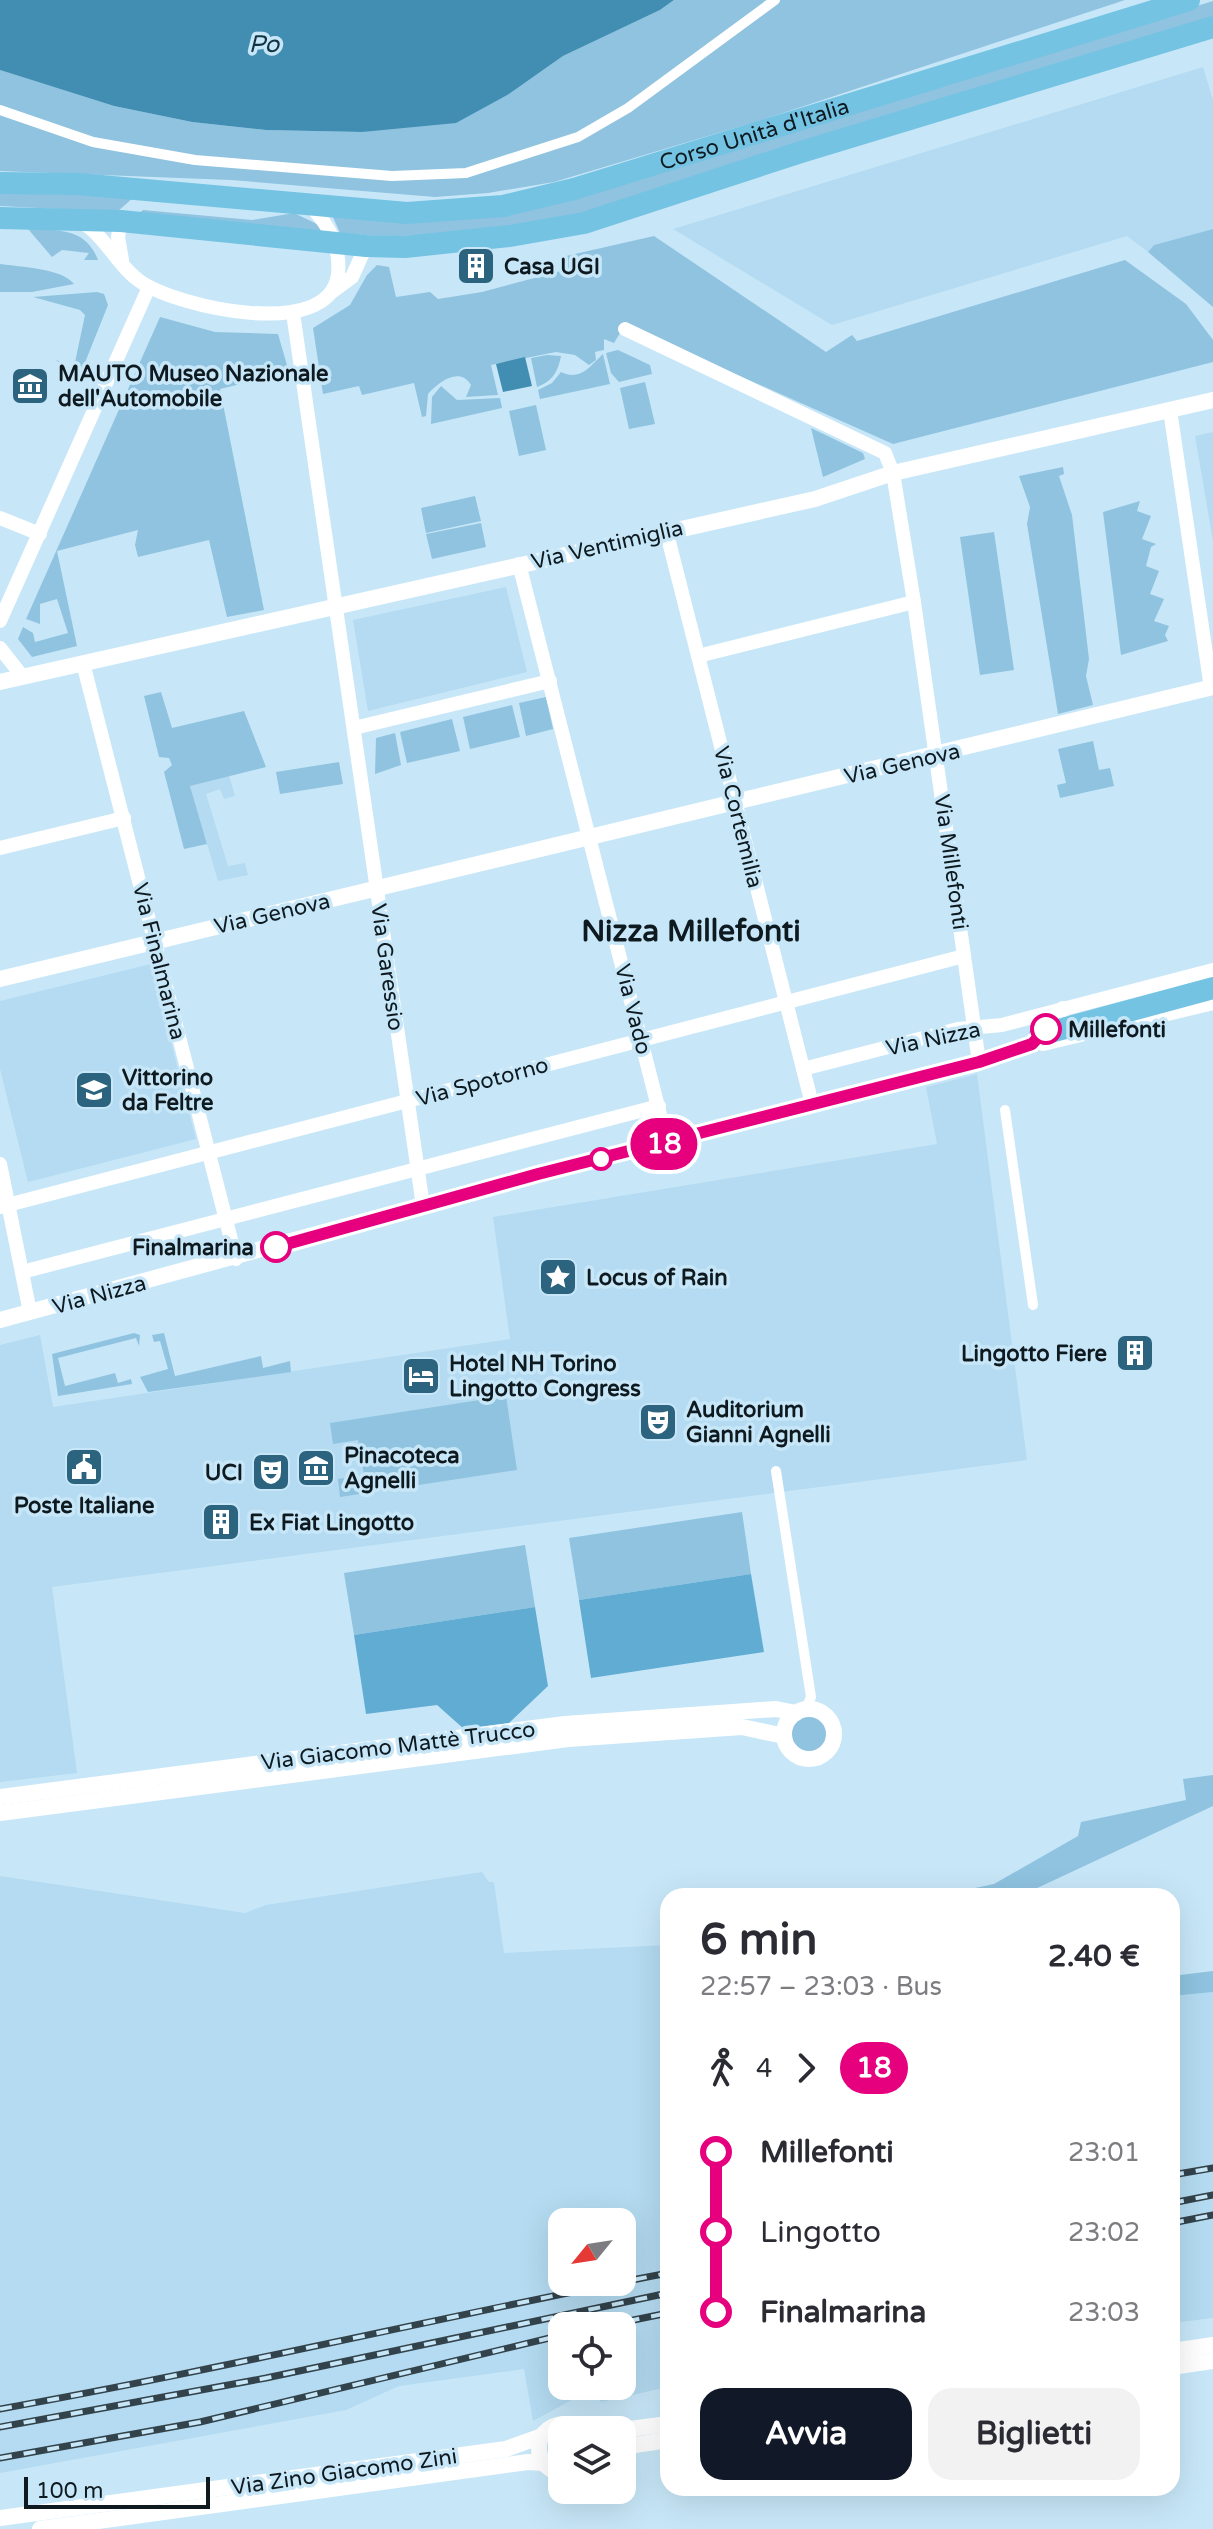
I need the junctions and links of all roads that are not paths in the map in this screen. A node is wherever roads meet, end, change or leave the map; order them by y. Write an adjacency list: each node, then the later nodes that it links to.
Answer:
1 (775, 0): 4 (street)
2 (1189, 0): 6 (main road, Corso Unità d'Italia)
3 (1213, 27): 11 (main road, Corso Unità d'Italia)
4 (0, 110)
5 (0, 183): 6 (main road, Corso Unità d'Italia)
6 (308, 204): 9 (main road); 10 (street)
7 (0, 218): 8 (main road, Corso Unità d'Italia)
8 (73, 218): 9 (main road, Corso Unità d'Italia); 12 (street)
9 (121, 221): 10 (main road, Corso Unità d'Italia); 12 (street)
10 (335, 243): 11 (main road, Corso Unità d'Italia); 14 (street)
11 (366, 246): 14 (street)
12 (124, 268): 13 (street)
13 (149, 287): 15 (street); 22 (street)
14 (333, 291): 15 (street)
15 (293, 313): 25 (street, Via Garessio)
16 (625, 329): 19 (street, Via Millefonti)
17 (1213, 400): 18 (street, Via Ventimiglia)
18 (1170, 410): 19 (street, Via Ventimiglia); 33 (street)
19 (893, 473): 21 (street, Via Ventimiglia); 24 (street, Via Millefonti)
20 (0, 518): 22 (street)
21 (666, 530): 23 (street, Via Ventimiglia); 28 (street, Via Cortemilia)
22 (40, 534): 26 (street)
23 (519, 564): 25 (street, Via Ventimiglia); 31 (street)
24 (914, 602): 28 (street); 35 (street, Via Millefonti)
25 (336, 607): 29 (street, Via Ventimiglia); 34 (street, Via Garessio)
26 (0, 621)
27 (0, 648): 30 (street)
28 (698, 656): 36 (street, Via Cortemilia)
29 (83, 663): 30 (street, Via Ventimiglia); 37 (street, Via Finalmarina)
30 (23, 677): 32 (street, Via Ventimiglia)
31 (550, 681): 34 (street); 38 (street)
32 (0, 682)
33 (1212, 688): 35 (street, Via Genova)
34 (354, 728): 40 (street, Via Garessio)
35 (937, 754): 36 (street, Via Genova); 42 (street, Via Millefonti)
36 (735, 803): 38 (street, Via Genova); 46 (street, Via Cortemilia)
37 (124, 818): 39 (street); 41 (street, Via Finalmarina)
38 (590, 839): 40 (street, Via Genova); 50 (street, Via Vado)
39 (0, 848)
40 (377, 888): 41 (street, Via Genova); 54 (street, Via Garessio)
41 (155, 942): 44 (street, Via Genova); 59 (street, Via Finalmarina)
42 (964, 956): 46 (street, Via Spotorno); 49 (street, Via Millefonti)
43 (1213, 970): 48 (street, Via Nizza)
44 (0, 979)
45 (1213, 988): 51 (main road)
46 (786, 1002): 50 (street, Via Spotorno); 53 (street, Via Cortemilia)
47 (1213, 1002): 51 (street, Via Nizza)
48 (1063, 1009): 49 (street, Via Nizza); 51 (street, Via Nizza)
49 (974, 1028): 52 (street, Via Millefonti); 53 (street, Via Nizza)
50 (642, 1039): 54 (street, Via Spotorno); 56 (street, Via Vado)
51 (1036, 1040): 52 (street, Via Nizza)
52 (979, 1062): 55 (street, Via Nizza)
53 (803, 1069): 55 (street, Via Cortemilia)
54 (407, 1101): 59 (street, Via Spotorno); 61 (street, Via Garessio)
55 (812, 1104): 63 (street, Via Nizza)
56 (659, 1106): 58 (street, Via Vado); 61 (street)
57 (1005, 1110): 67 (street)
58 (665, 1134)
59 (208, 1152): 62 (street, Via Spotorno); 64 (street, Via Finalmarina)
60 (0, 1164): 62 (street)
61 (417, 1170): 63 (street, Via Garessio); 64 (street)
62 (4, 1206): 66 (street)
63 (423, 1206): 65 (street, Via Nizza)
64 (226, 1218): 65 (street, Via Finalmarina); 66 (street)
65 (236, 1259): 68 (street, Via Nizza)
66 (22, 1272): 68 (street)
67 (1033, 1305)
68 (30, 1312): 69 (street, Via Nizza)
69 (0, 1320)
70 (776, 1471): 71 (street)
71 (801, 1711): 72 (street); 72 (street); 73 (street, Via Giacomo Mattè Trucco)
72 (784, 1736): 74 (street, Via Giacomo Mattè Trucco)
73 (0, 1797)
74 (0, 1813)
75 (1213, 2345): 76 (street)
76 (1180, 2350)
77 (1213, 2361): 78 (street)
78 (1180, 2366)
79 (660, 2425): 80 (street)
80 (636, 2428)
81 (548, 2432): 82 (street, Via Zino Giacomo Zini)
82 (542, 2436): 85 (street); 87 (street, Via Zino Giacomo Zini)
83 (660, 2441): 84 (street)
84 (636, 2445)
85 (543, 2463): 86 (street); 88 (street, Via Zino Giacomo Zini)
86 (548, 2466)
87 (0, 2518)
88 (40, 2529)

